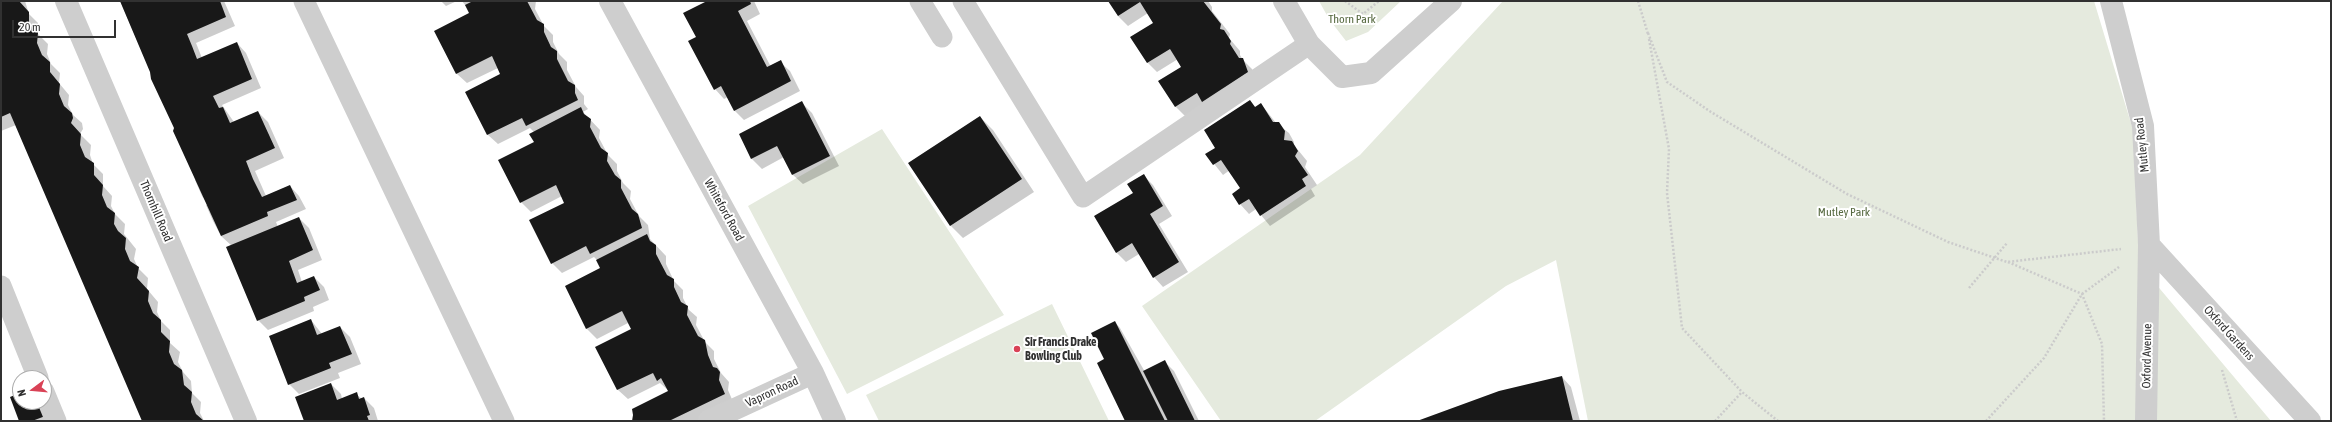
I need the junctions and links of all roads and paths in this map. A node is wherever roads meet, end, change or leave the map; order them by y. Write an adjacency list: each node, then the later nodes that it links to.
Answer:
1 (66, 1): 28 (street, Thornhill Road)
2 (304, 1): 29 (lane)
3 (610, 1): 24 (street, Whiteford Road)
4 (920, 1): 13 (lane)
5 (963, 1): 14 (lane)
6 (1284, 1): 14 (street)
7 (1345, 1): 8 (path)
8 (1379, 1)
9 (1451, 1): 14 (street)
10 (1638, 1): 12 (path)
11 (2111, 1): 16 (street, Mutley Road)
12 (1648, 32): 17 (path); 25 (path)
13 (942, 38)
14 (1309, 44)
15 (2007, 243): 17 (path)
16 (2149, 245): 18 (path); 21 (street, Mutley Road); 22 (path); 37 (street, Oxford Gardens)
17 (1995, 258): 18 (path); 20 (path)
18 (2007, 262): 22 (path)
19 (1, 286): 23 (lane)
20 (1969, 288)
21 (2148, 292): 36 (street, Oxford Avenue)
22 (2082, 294): 34 (path); 35 (path)
23 (35, 370)
24 (812, 373): 30 (street, Vapron Road); 31 (street, Whiteford Road)
25 (1742, 392): 32 (path); 33 (path)
26 (51, 410): 27 (lane)
27 (56, 421)
28 (246, 421)
29 (504, 421)
30 (709, 421)
31 (835, 421)
32 (1715, 421)
33 (1778, 421)
34 (1986, 421)
35 (2104, 421)
36 (2146, 421)
37 (2310, 421)

